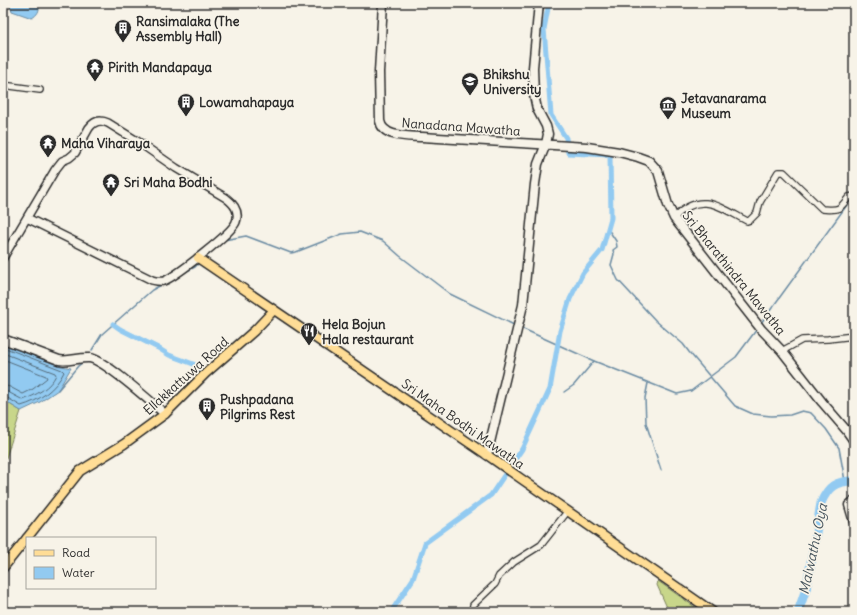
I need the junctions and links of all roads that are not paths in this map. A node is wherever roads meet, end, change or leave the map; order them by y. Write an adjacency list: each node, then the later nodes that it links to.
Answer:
1 (384, 3): 5 (main road, Nanadana Mawatha)
2 (539, 3): 5 (main road)
3 (3, 85): 4 (street)
4 (40, 90)
5 (549, 145): 8 (main road, Sri Bharathindra Mawatha); 17 (main road)
6 (854, 196): 8 (street)
7 (29, 215): 9 (street); 10 (street); 10 (street)
8 (674, 218): 14 (main road, Sri Bharathindra Mawatha)
9 (3, 258)
10 (198, 258): 11 (main road, Sri Maha Bodhi Mawatha)
11 (274, 310): 15 (main road, Ellakkattuwa Road); 17 (main road, Sri Maha Bodhi Mawatha)
12 (854, 336): 14 (street)
13 (3, 339): 15 (main road)
14 (782, 351): 16 (main road, Sri Bharathindra Mawatha)
15 (165, 414): 21 (main road, Ellakkattuwa Road)
16 (853, 438)
17 (487, 454): 19 (main road, Sri Maha Bodhi Mawatha)
18 (854, 501): 20 (main road)
19 (567, 512): 24 (street); 25 (main road, Sri Maha Bodhi Mawatha)
20 (854, 522)
21 (28, 537)
22 (26, 539): 23 (main road, Ellakkattuwa Road)
23 (3, 568)
24 (472, 612)
25 (713, 612)

